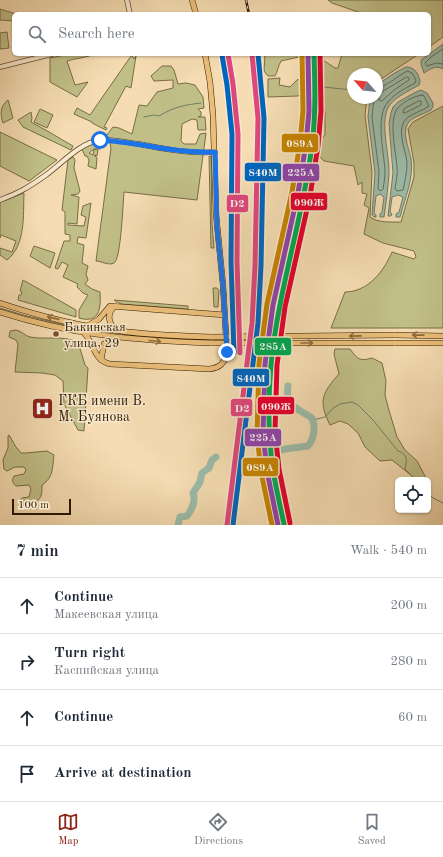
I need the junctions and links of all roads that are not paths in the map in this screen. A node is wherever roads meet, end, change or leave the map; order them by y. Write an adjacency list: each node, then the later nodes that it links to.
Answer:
1 (126, 0): 3 (street)
2 (192, 0): 4 (main road)
3 (129, 12)
4 (195, 12)
5 (44, 56): 7 (street)
6 (205, 56): 8 (main road)
7 (0, 67)
8 (215, 152): 9 (street); 13 (main road)
9 (0, 200)
10 (0, 303): 14 (main road, one-way to 10)
11 (115, 306): 13 (main road); 14 (main road); 15 (main road)
12 (0, 312): 16 (main road)
13 (225, 315): 20 (main road)
14 (88, 326): 15 (main road)
15 (119, 331): 17 (main road, one-way to 15, bridge)
16 (84, 333): 18 (main road); 20 (main road)
17 (443, 336)
18 (116, 338): 19 (main road, one-way to 19, bridge); 20 (main road)
19 (443, 343)
20 (100, 360)

